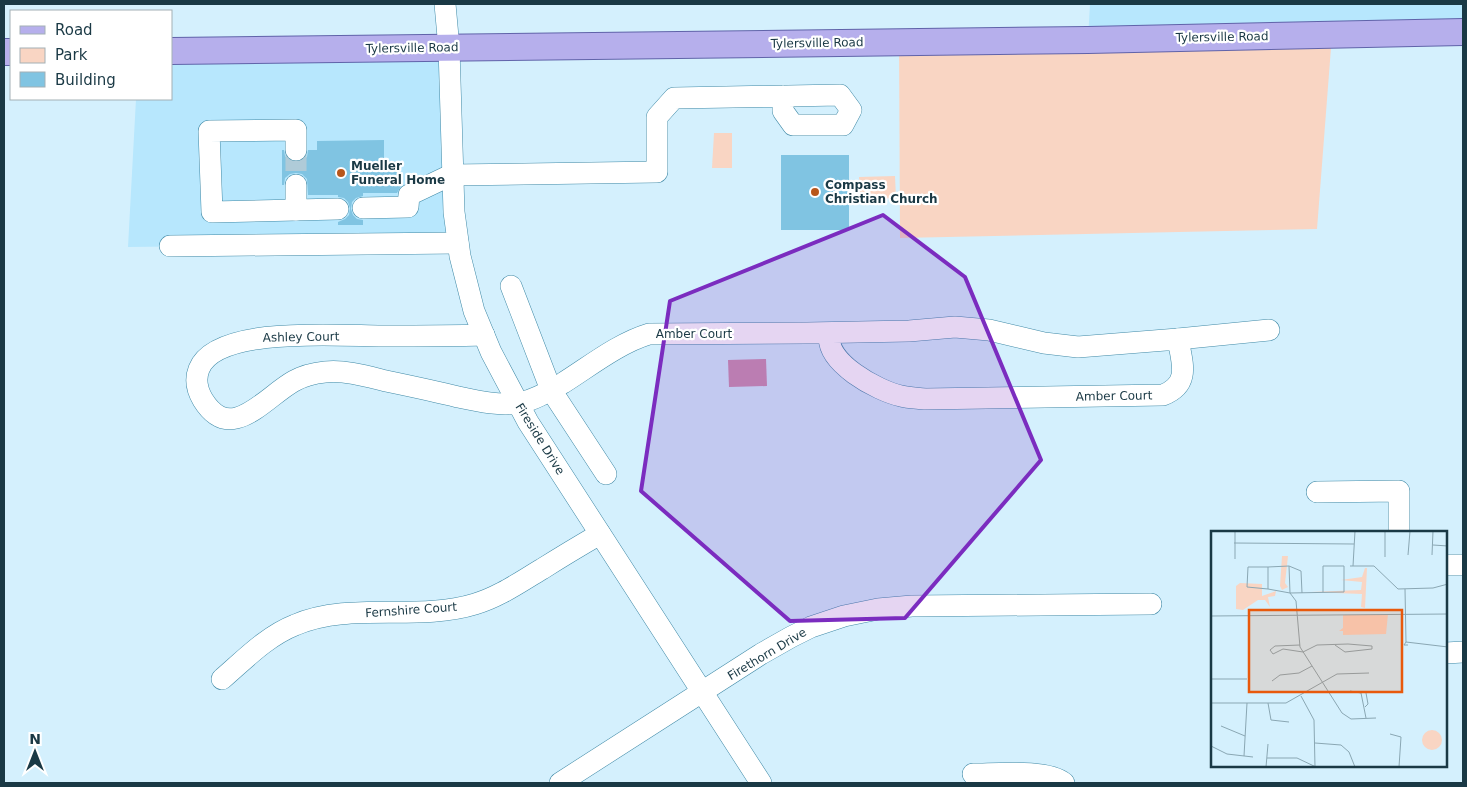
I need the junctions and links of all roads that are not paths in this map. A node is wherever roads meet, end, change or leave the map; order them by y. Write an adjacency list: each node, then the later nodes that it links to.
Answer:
1 (445, 4): 3 (street, Fireside Drive)
2 (1463, 32): 3 (main road, Tylersville Road)
3 (448, 48): 4 (main road, Tylersville Road); 7 (street, Fireside Drive)
4 (172, 51)
5 (782, 96): 7 (street)
6 (296, 150): 11 (street)
7 (452, 175): 9 (street); 12 (street, Fireside Drive)
8 (296, 185): 11 (street)
9 (363, 208)
10 (338, 209): 11 (street)
11 (296, 210)
12 (458, 243): 13 (street); 17 (street, Fireside Drive)
13 (170, 246)
14 (511, 286): 19 (street)
15 (1269, 330): 18 (street)
16 (830, 333): 18 (street, Amber Court); 18 (street, Amber Court); 19 (street, Amber Court)
17 (484, 335): 20 (street, Fireside Drive); 20 (street, Ashley Court)
18 (1178, 339)
19 (551, 390): 20 (street, Amber Court); 21 (street)
20 (517, 403): 24 (street, Fireside Drive)
21 (606, 474)
22 (1317, 492): 23 (street)
23 (1400, 531)
24 (600, 534): 30 (street, Fernshire Court); 31 (street, Fireside Drive)
25 (1447, 565): 26 (street)
26 (1463, 565)
27 (1151, 604): 31 (street, Firethorn Drive)
28 (1463, 652): 29 (street)
29 (1447, 653)
30 (222, 679)
31 (702, 693): 33 (street, Firethorn Drive); 34 (street, Fireside Drive)
32 (972, 774): 35 (street)
33 (560, 783)
34 (761, 783)
35 (1064, 783)

